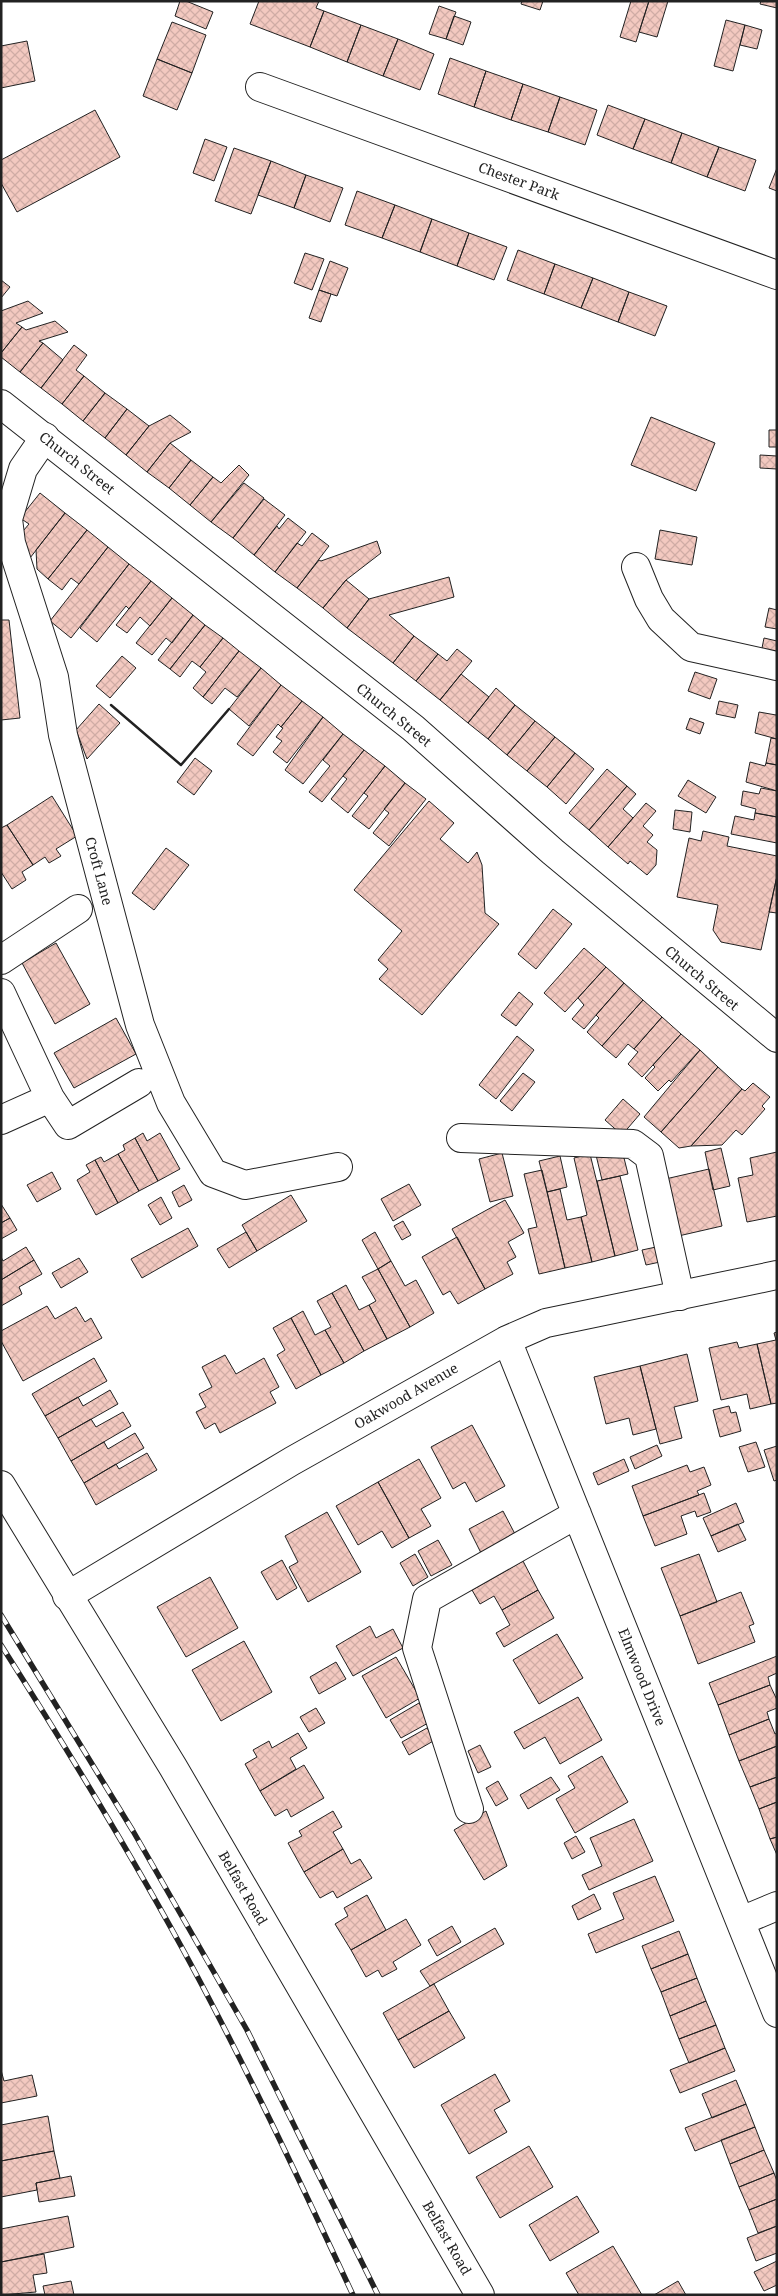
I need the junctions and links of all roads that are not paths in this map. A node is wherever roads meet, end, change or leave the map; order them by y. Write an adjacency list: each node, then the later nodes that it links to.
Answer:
1 (260, 87): 2 (street, Chester Park)
2 (777, 275)
3 (1, 404): 4 (street, Church Street)
4 (44, 437): 10 (street, Church Street); 15 (street, Croft Lane)
5 (636, 567): 6 (street)
6 (777, 666)
7 (78, 909): 8 (street)
8 (1, 960)
9 (1, 993): 12 (street)
10 (777, 1038)
11 (139, 1083): 12 (street)
12 (50, 1098): 13 (street)
13 (1, 1120)
14 (460, 1138): 17 (street)
15 (338, 1167)
16 (777, 1275): 17 (street, Oakwood Avenue)
17 (680, 1296): 18 (street, Oakwood Avenue)
18 (507, 1340): 20 (street, Elmwood Drive); 21 (street, Oakwood Avenue)
19 (1, 1485): 21 (street, Belfast Road)
20 (577, 1514): 22 (street); 24 (street, Elmwood Drive)
21 (67, 1596): 26 (street, Belfast Road)
22 (469, 1809)
23 (777, 1906): 24 (street)
24 (741, 1921): 25 (street, Elmwood Drive)
25 (777, 2013)
26 (480, 2295)

